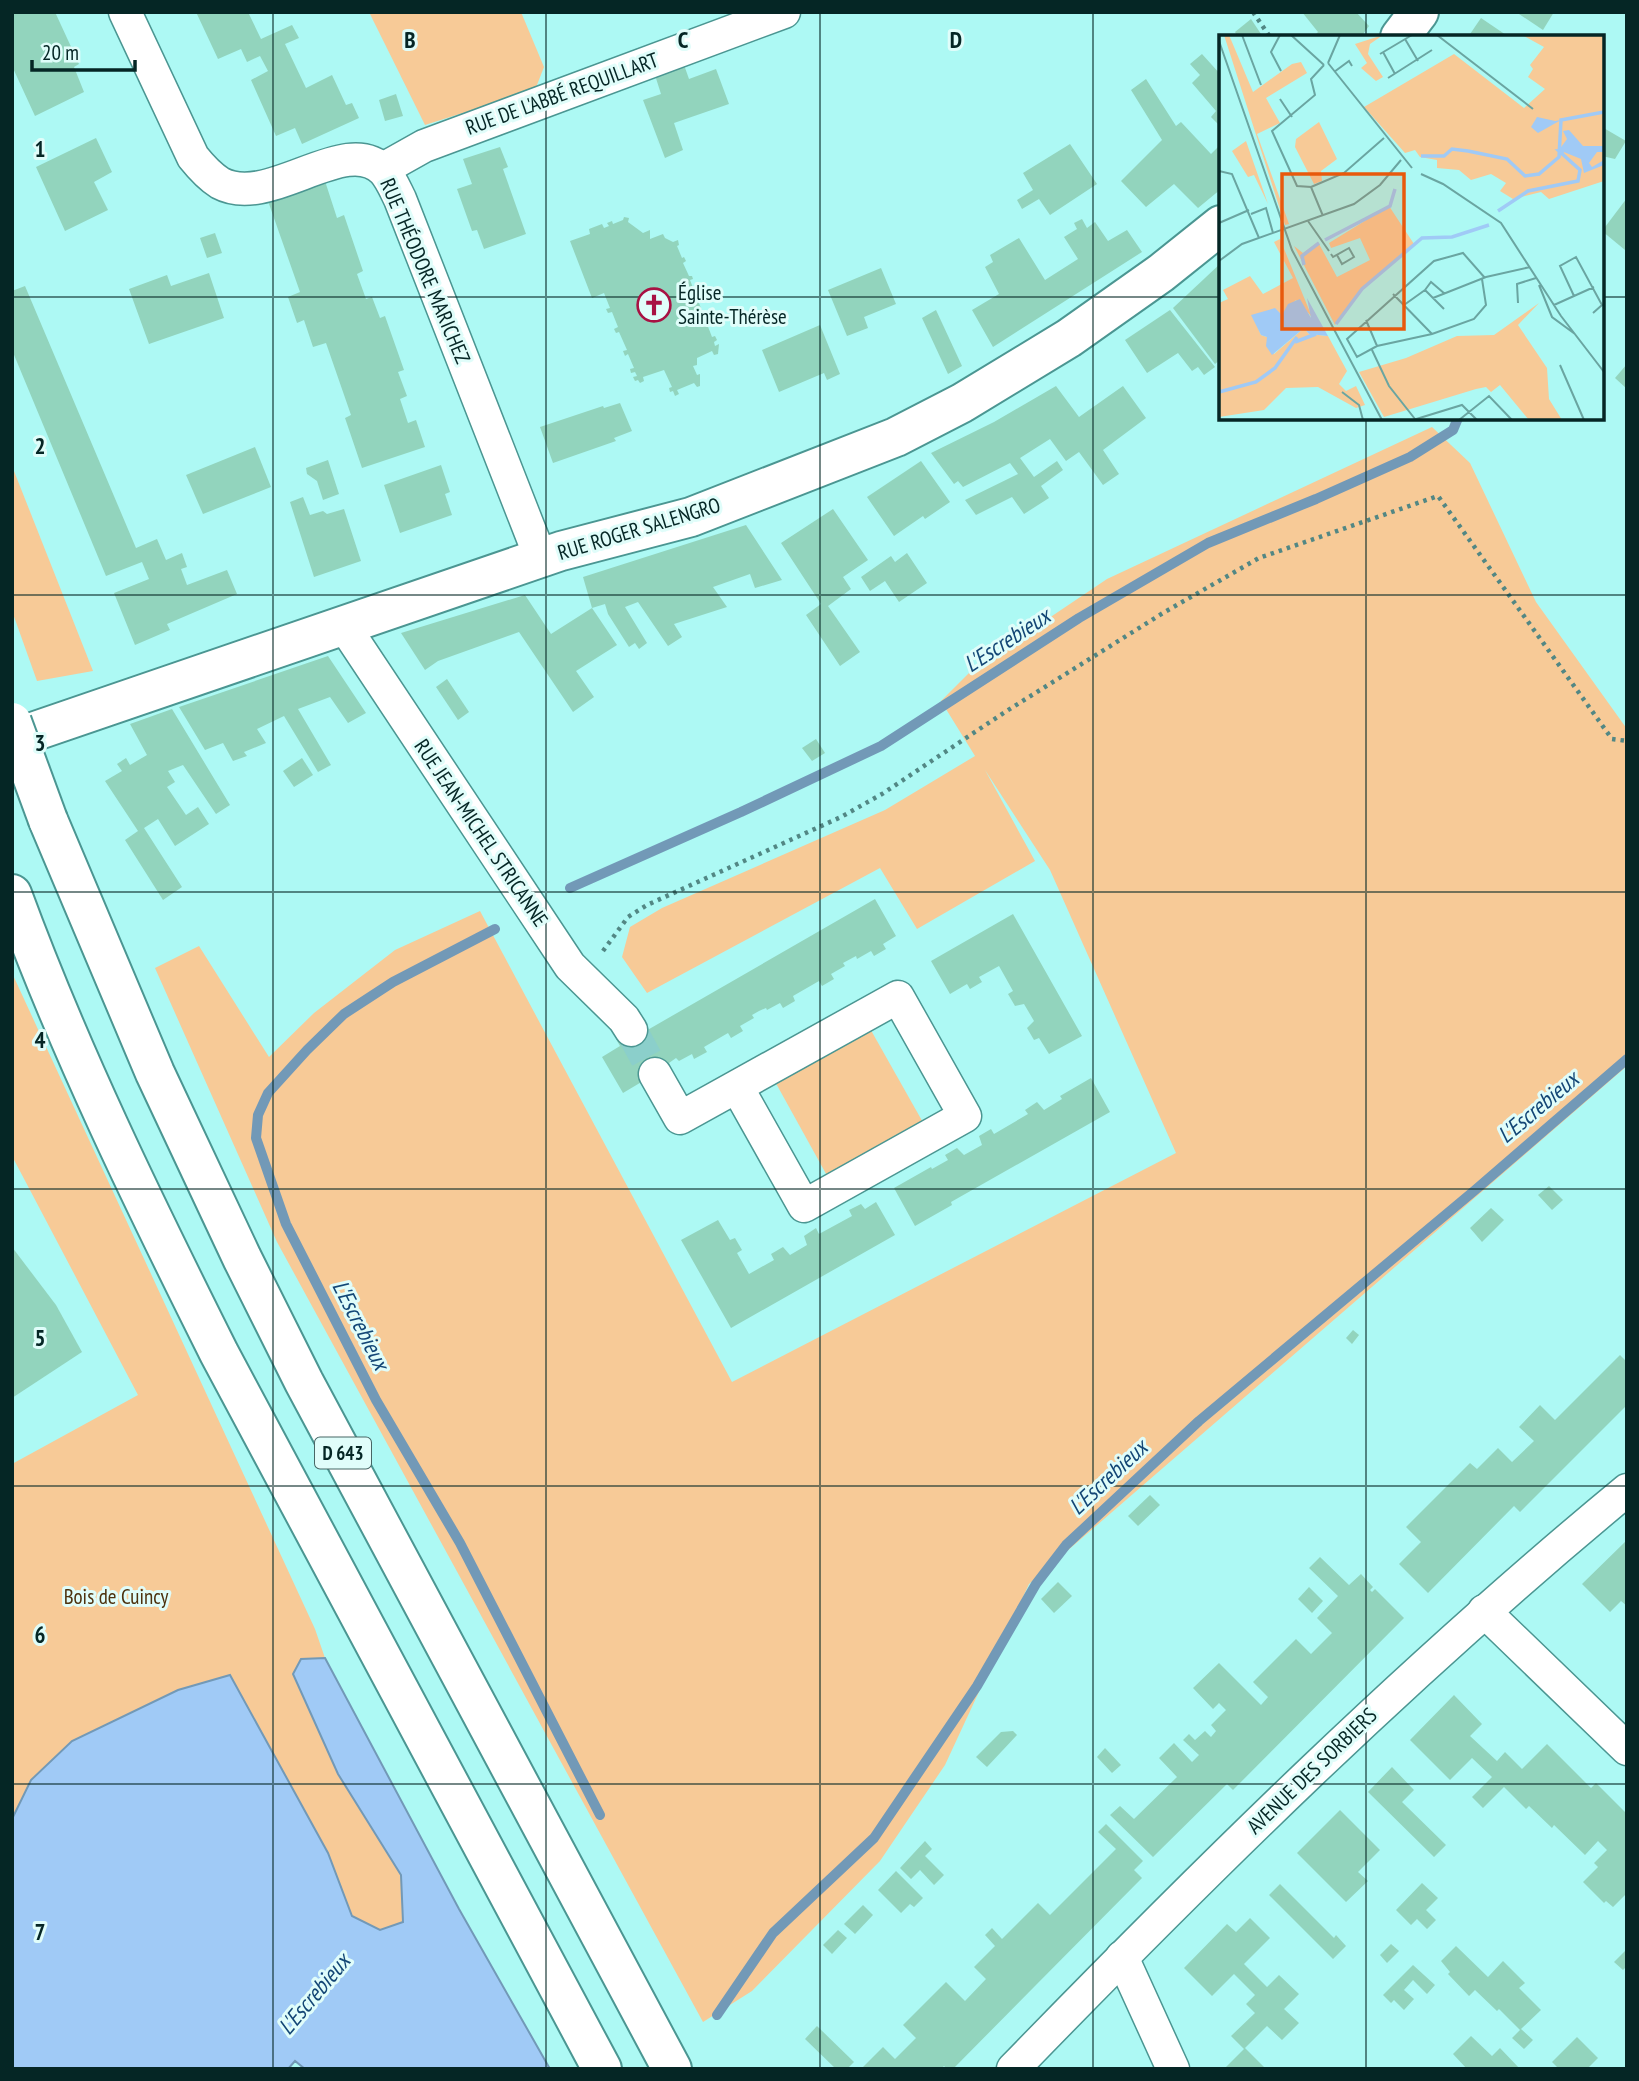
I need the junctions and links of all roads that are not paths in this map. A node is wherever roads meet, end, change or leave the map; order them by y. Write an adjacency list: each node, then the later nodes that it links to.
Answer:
1 (125, 12): 5 (street, RUE THÉODORE MARICHEZ)
2 (784, 12): 5 (street, RUE DE L'ABBÉ REQUILLART)
3 (1419, 12): 4 (main road)
4 (1402, 35)
5 (383, 169): 7 (street, RUE THÉODORE MARICHEZ)
6 (1219, 227): 7 (main road, RUE ROGER SALENGRO)
7 (541, 559): 8 (main road, RUE ROGER SALENGRO)
8 (344, 626): 10 (main road, RUE ROGER SALENGRO); 12 (street, RUE JEAN-MICHEL STRICANNE)
9 (12, 722): 20 (main road, D 643, bridge)
10 (12, 739)
11 (12, 894): 19 (main road)
12 (631, 1030)
13 (655, 1074): 14 (street)
14 (737, 1087): 14 (street)
15 (1627, 1490): 16 (street, AVENUE DES SORBIERS)
16 (1484, 1611): 17 (street); 18 (street, AVENUE DES SORBIERS)
17 (1627, 1749)
18 (1122, 1957): 21 (street, AVENUE DES SORBIERS); 22 (street)
19 (602, 2069)
20 (673, 2069)
21 (1013, 2069)
22 (1173, 2069)

